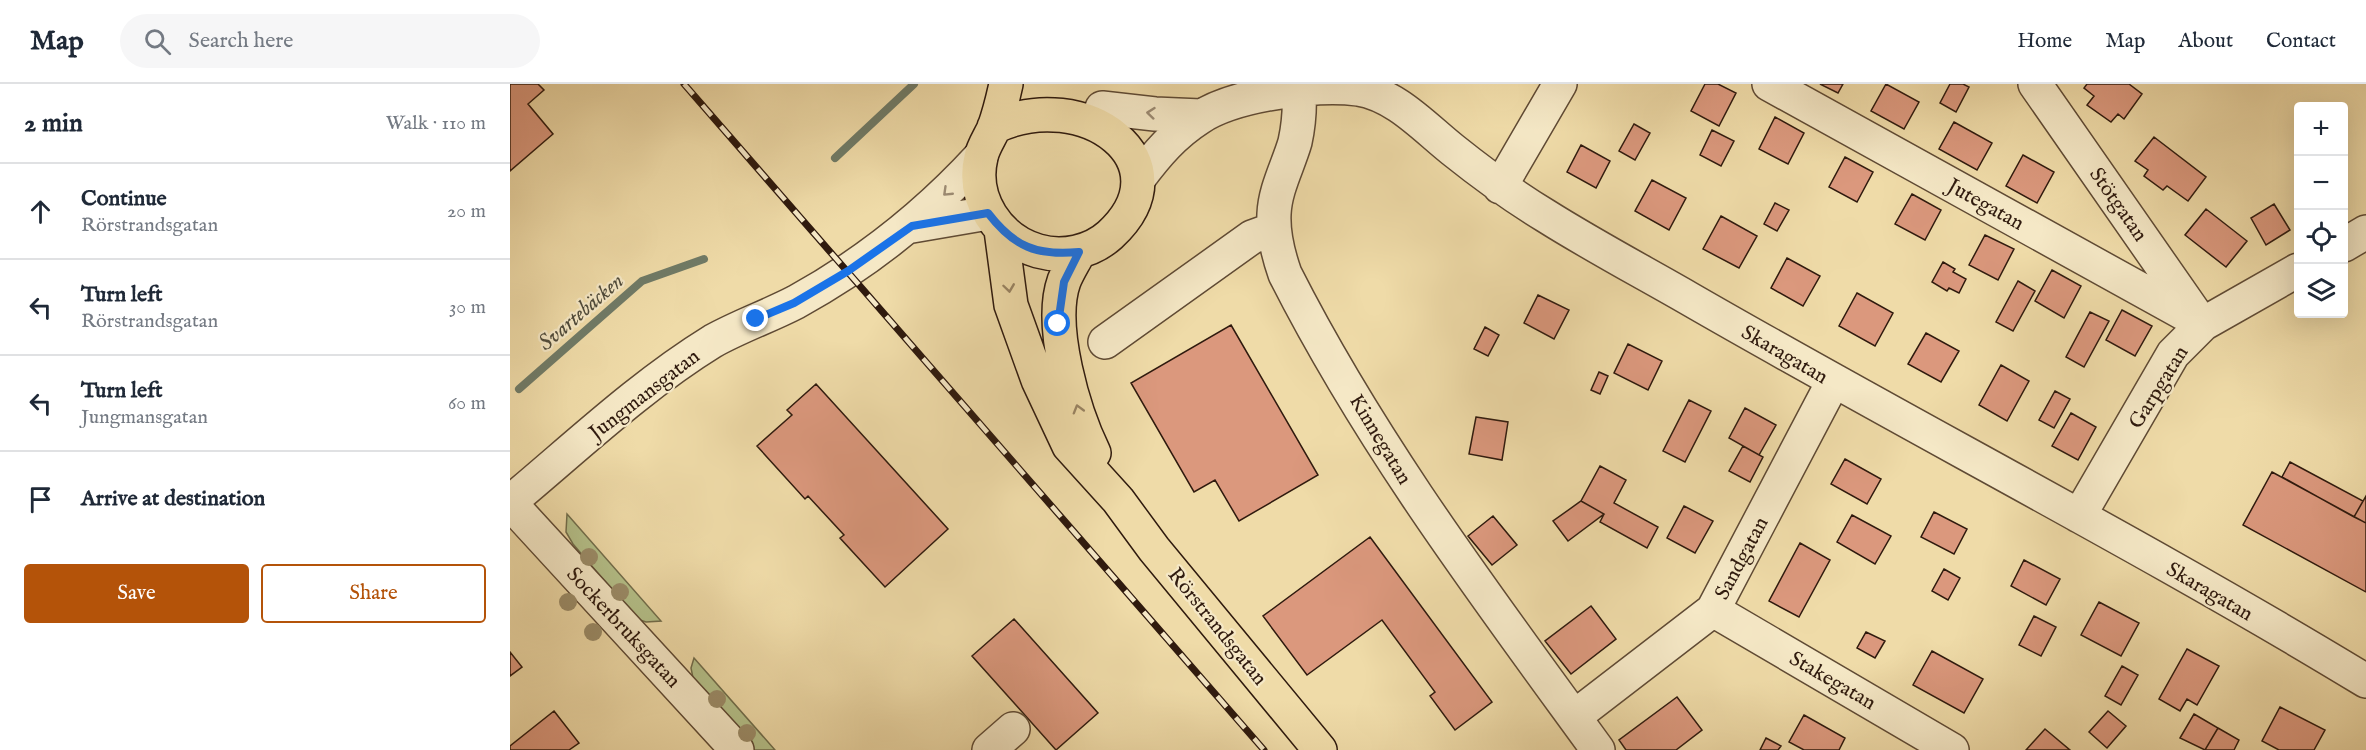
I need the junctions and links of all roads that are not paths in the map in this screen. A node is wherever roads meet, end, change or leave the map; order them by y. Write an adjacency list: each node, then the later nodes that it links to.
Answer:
1 (1006, 84): 8 (main road, Rörstrandsgatan)
2 (1560, 84): 11 (street)
3 (1769, 84): 19 (street, Jutegatan)
4 (2035, 84): 19 (street, Stötgatan)
5 (1315, 87): 7 (street, Skaragatan); 11 (street, Skaragatan); 14 (street, Kinnegatan)
6 (1083, 96): 7 (street, Skaragatan, one-way to 6); 8 (main road, Rörstrandsgatan); 10 (main road)
7 (1201, 116): 10 (street, Skaragatan)
8 (994, 127): 9 (main road, Rörstrandsgatan)
9 (981, 156): 12 (main road, Rörstrandsgatan); 13 (street, Jungmansgatan, one-way to 13)
10 (1138, 178): 17 (main road)
11 (1500, 187): 21 (street, Skaragatan)
12 (995, 222): 13 (street, Jungmansgatan); 17 (main road); 22 (main road, Rörstrandsgatan, one-way to 22)
13 (912, 226): 23 (street, Jungmansgatan)
14 (1274, 229): 20 (street); 27 (street, Kinnegatan)
15 (2366, 232): 16 (street)
16 (2348, 242)
17 (1079, 252): 22 (main road, Rörstrandsgatan, one-way to 17)
18 (2294, 272): 19 (street, Garpgatan)
19 (2203, 324): 24 (street, Garpgatan)
20 (1105, 342)
21 (1833, 382): 24 (street, Skaragatan); 25 (street, Sandgatan)
22 (1118, 500): 29 (main road, Rörstrandsgatan)
23 (510, 503): 28 (street, Sockerbruksgatan)
24 (2079, 516): 26 (street, Skaragatan)
25 (1713, 610): 27 (street, Sandgatan); 31 (street, Stakegatan)
26 (2366, 681)
27 (1574, 717): 30 (street, Kinnegatan)
28 (737, 750)
29 (1320, 750)
30 (1598, 750)
31 (1952, 750)

